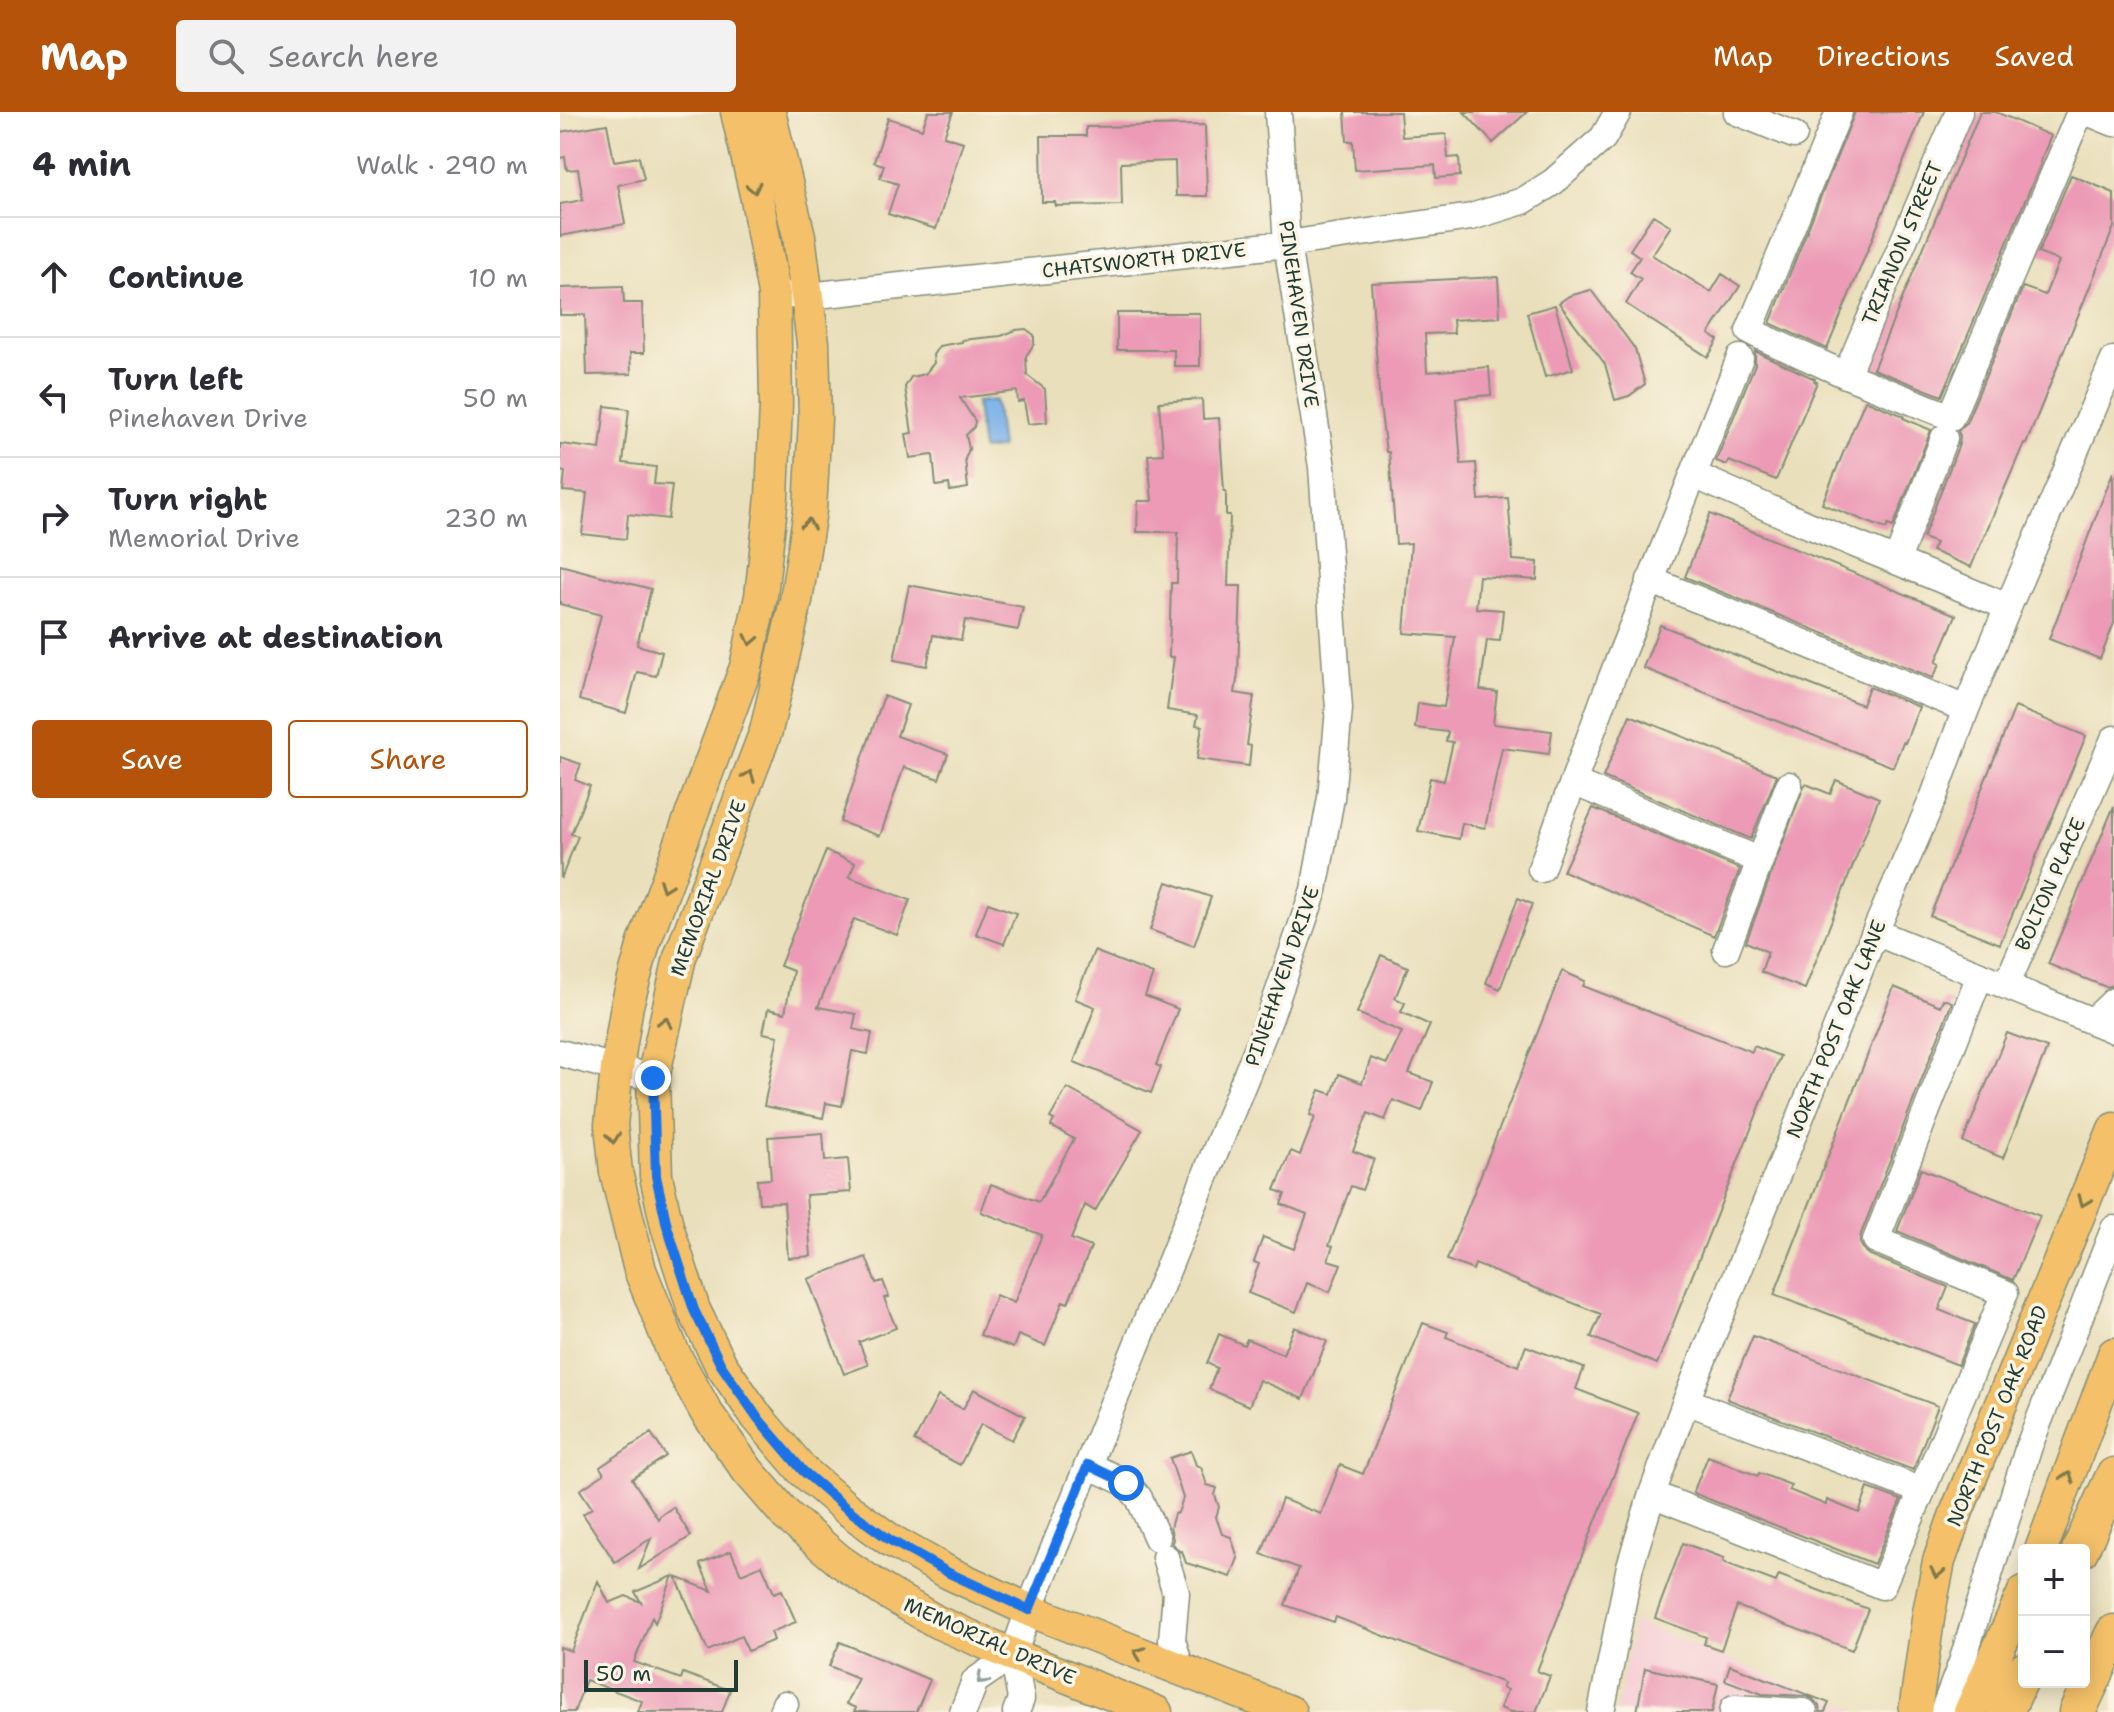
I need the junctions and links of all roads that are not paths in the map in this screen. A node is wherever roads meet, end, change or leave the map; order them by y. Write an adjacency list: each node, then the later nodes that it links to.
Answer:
1 (737, 112): 13 (main road, MEMORIAL DRIVE, one-way to 13)
2 (769, 112): 14 (main road, MEMORIAL DRIVE)
3 (1278, 112): 12 (street, PINEHAVEN DRIVE)
4 (1618, 112): 12 (street, CHATSWORTH DRIVE)
5 (1737, 112): 11 (street)
6 (1839, 112): 16 (street)
7 (1959, 112): 16 (street, TRIANON STREET)
8 (2080, 112): 16 (street)
9 (2087, 112): 10 (street)
10 (2114, 123)
11 (1794, 135)
12 (1287, 244): 14 (street, CHATSWORTH DRIVE); 44 (street, PINEHAVEN DRIVE)
13 (774, 294): 14 (street, CHATSWORTH DRIVE); 22 (main road, MEMORIAL DRIVE)
14 (808, 296): 23 (main road, MEMORIAL DRIVE, one-way to 14)
15 (1740, 358): 19 (street)
16 (1846, 375)
17 (2111, 377): 24 (street, NORTH POST OAK LANE)
18 (1944, 438): 20 (street)
19 (1694, 475): 20 (street); 21 (street)
20 (1897, 560): 24 (street)
21 (1650, 580): 25 (street); 27 (street)
22 (761, 596): 23 (main road); 38 (main road, MEMORIAL DRIVE, one-way to 38)
23 (796, 601): 39 (main road, MEMORIAL DRIVE, one-way to 23)
24 (2008, 607): 25 (street, NORTH POST OAK LANE)
25 (1966, 709): 31 (street, NORTH POST OAK LANE)
26 (2114, 739): 34 (street, BOLTON PLACE)
27 (1573, 782): 29 (street); 30 (street)
28 (1789, 785): 29 (street)
29 (1759, 860): 32 (street)
30 (1541, 869)
31 (1875, 932): 33 (street); 43 (street, NORTH POST OAK LANE)
32 (1726, 950)
33 (1980, 975): 34 (street); 46 (street)
34 (2006, 986): 36 (street)
35 (2114, 1001): 36 (street)
36 (2103, 1026)
37 (560, 1053): 38 (street)
38 (617, 1068): 39 (street); 53 (main road, MEMORIAL DRIVE, one-way to 53)
39 (653, 1078): 51 (main road, MEMORIAL DRIVE)
40 (2114, 1129): 63 (main road, NORTH POST OAK ROAD, one-way to 63)
41 (2114, 1229): 64 (street)
42 (2114, 1354): 48 (main road, one-way to 42)
43 (1686, 1401): 46 (street); 47 (street, NORTH POST OAK LANE)
44 (1088, 1465): 51 (street, PINEHAVEN DRIVE); 54 (street)
45 (2114, 1476): 49 (highway)
46 (1922, 1491): 47 (street)
47 (1652, 1494): 60 (street, NORTH POST OAK LANE)
48 (2043, 1544)
49 (2083, 1544)
50 (2018, 1605): 65 (main road)
51 (1029, 1610): 53 (street, PINEHAVEN DRIVE); 54 (main road, MEMORIAL DRIVE, one-way to 51)
52 (2114, 1633): 67 (highway)
53 (1013, 1655): 56 (street, one-way to 56); 57 (street); 58 (main road, MEMORIAL DRIVE)
54 (1181, 1669): 59 (main road, MEMORIAL DRIVE)
55 (2018, 1684): 66 (highway)
56 (963, 1712)
57 (1016, 1712)
58 (1156, 1712)
59 (1290, 1712)
60 (1601, 1712)
61 (1733, 1712): 62 (street)
62 (1804, 1712)
63 (1915, 1712)
64 (1943, 1712)
65 (1970, 1712)
66 (2005, 1712)
67 (2077, 1712)

